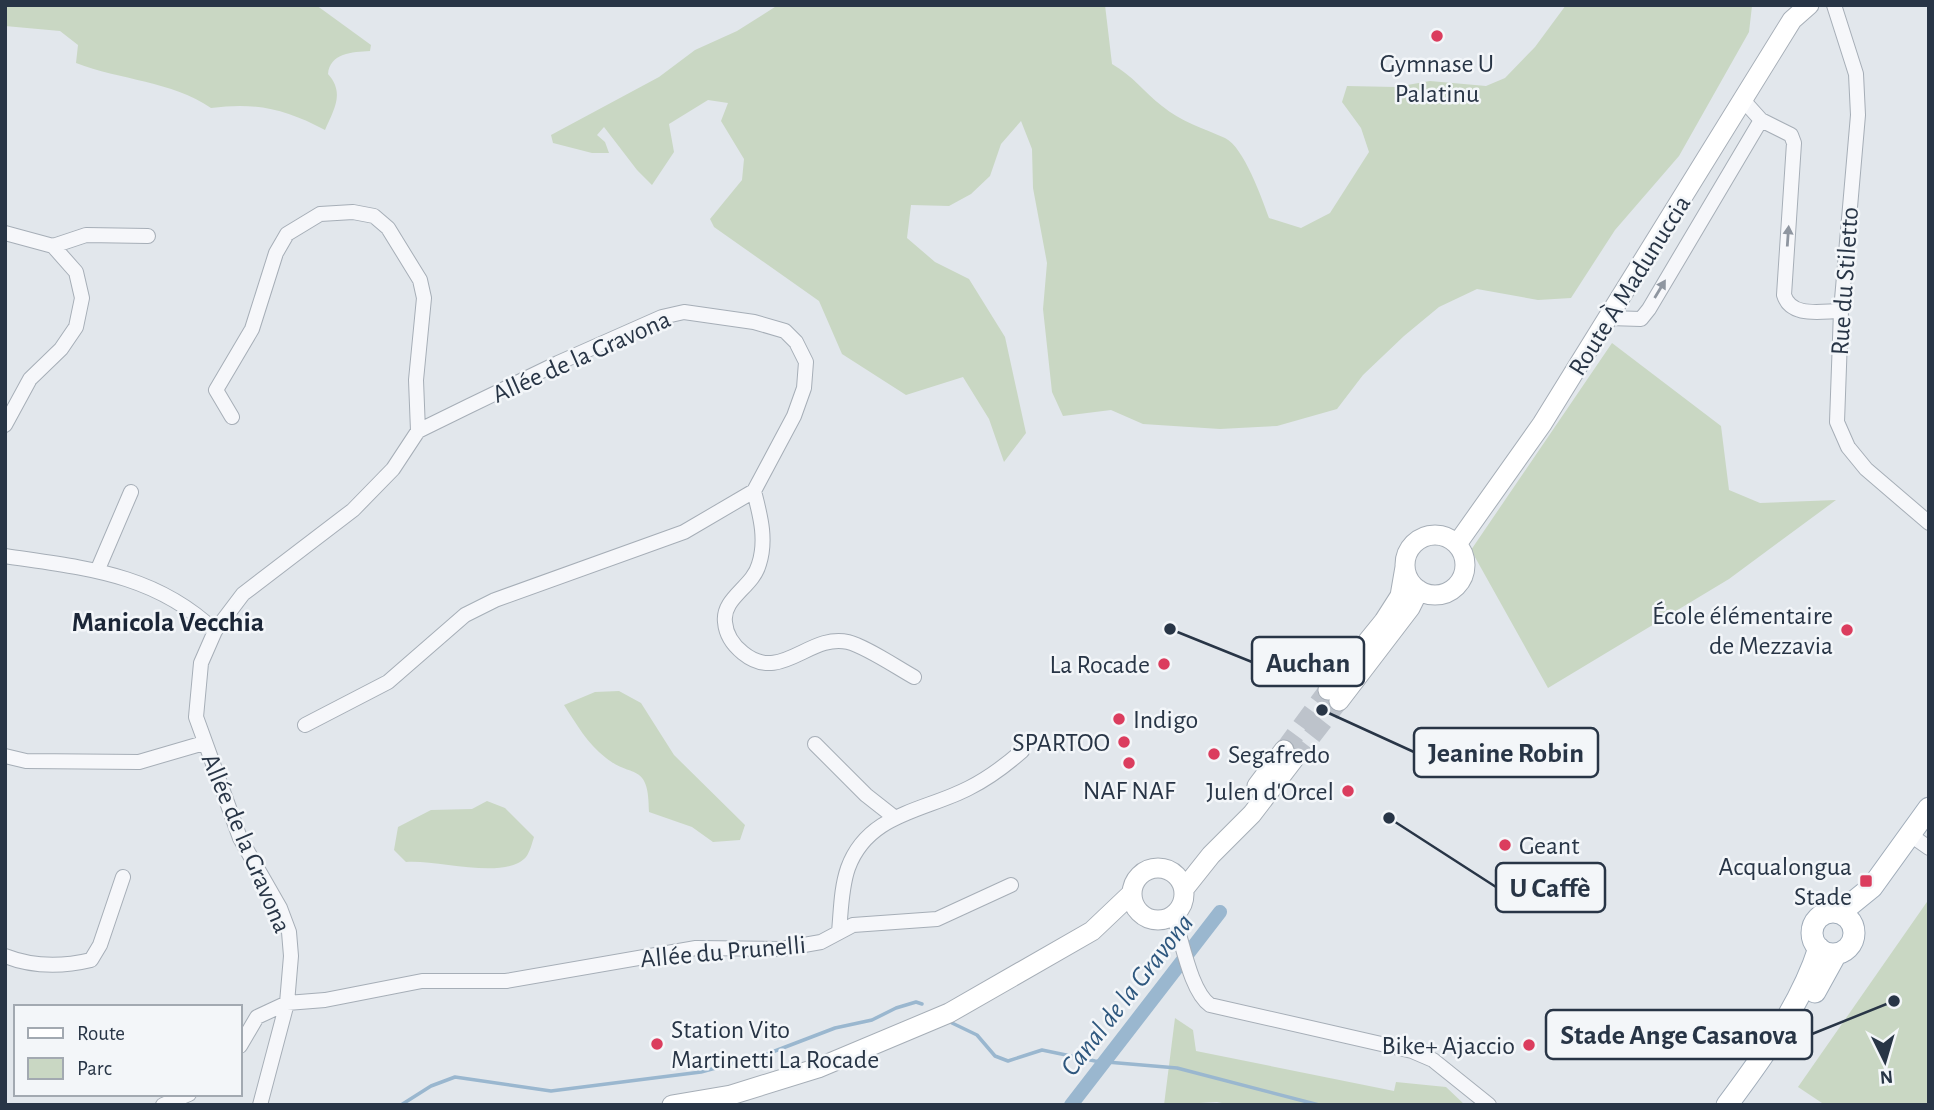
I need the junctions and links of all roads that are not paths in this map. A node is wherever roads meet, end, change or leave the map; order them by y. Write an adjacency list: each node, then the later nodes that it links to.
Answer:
1 (1809, 5): 5 (main road, Route À Madunuccia)
2 (1816, 5): 3 (main road)
3 (1829, 5)
4 (1834, 5): 11 (street, Rue du Stiletto)
5 (1794, 12): 6 (main road, Route À Madunuccia)
6 (1743, 100): 7 (street); 12 (main road, Route À Madunuccia)
7 (1761, 120): 11 (street, one-way to 7); 12 (street, one-way to 7)
8 (5, 233): 10 (street)
9 (148, 236): 10 (street)
10 (53, 246): 14 (street)
11 (1841, 311): 18 (street, Rue du Stiletto)
12 (1609, 318): 19 (main road, Route À Madunuccia)
13 (232, 417): 15 (street)
14 (5, 425)
15 (418, 431): 16 (street, Allée de la Gravona); 24 (street, Allée de la Gravona)
16 (754, 491): 25 (street); 26 (street)
17 (131, 492): 22 (street)
18 (1929, 523)
19 (1457, 544): 21 (main road); 23 (main road)
20 (5, 556): 22 (street)
21 (1405, 566): 23 (main road); 23 (main road)
22 (99, 569): 24 (street)
23 (1419, 590)
24 (215, 631): 27 (street, Allée de la Gravona)
25 (914, 677)
26 (305, 725)
27 (204, 743): 31 (street); 48 (street, Allée de la Gravona)
28 (815, 744): 33 (street)
29 (1022, 751): 33 (street, Allée du Prunelli)
30 (1289, 755): 35 (main road)
31 (5, 756)
32 (1929, 808): 34 (main road)
33 (894, 817): 45 (street, Allée du Prunelli)
34 (1921, 838): 43 (main road)
35 (1211, 855): 36 (main road); 39 (main road)
36 (1170, 871): 39 (main road); 40 (main road)
37 (123, 877): 47 (street)
38 (1011, 885): 45 (street)
39 (1184, 889): 41 (main road)
40 (1131, 894): 42 (main road); 44 (main road)
41 (1173, 915): 42 (main road); 54 (street)
42 (1143, 916): 44 (main road)
43 (1847, 920): 46 (main road); 46 (main road)
44 (1092, 931): 53 (main road)
45 (839, 932): 48 (street, Allée du Prunelli)
46 (1827, 951): 55 (main road); 56 (main road)
47 (5, 956)
48 (287, 1003): 49 (street); 52 (street, Allée de la Gravona)
49 (242, 1043)
50 (183, 1096): 51 (street)
51 (163, 1105)
52 (260, 1105)
53 (672, 1105)
54 (1489, 1105)
55 (1727, 1105)
56 (1741, 1105)

